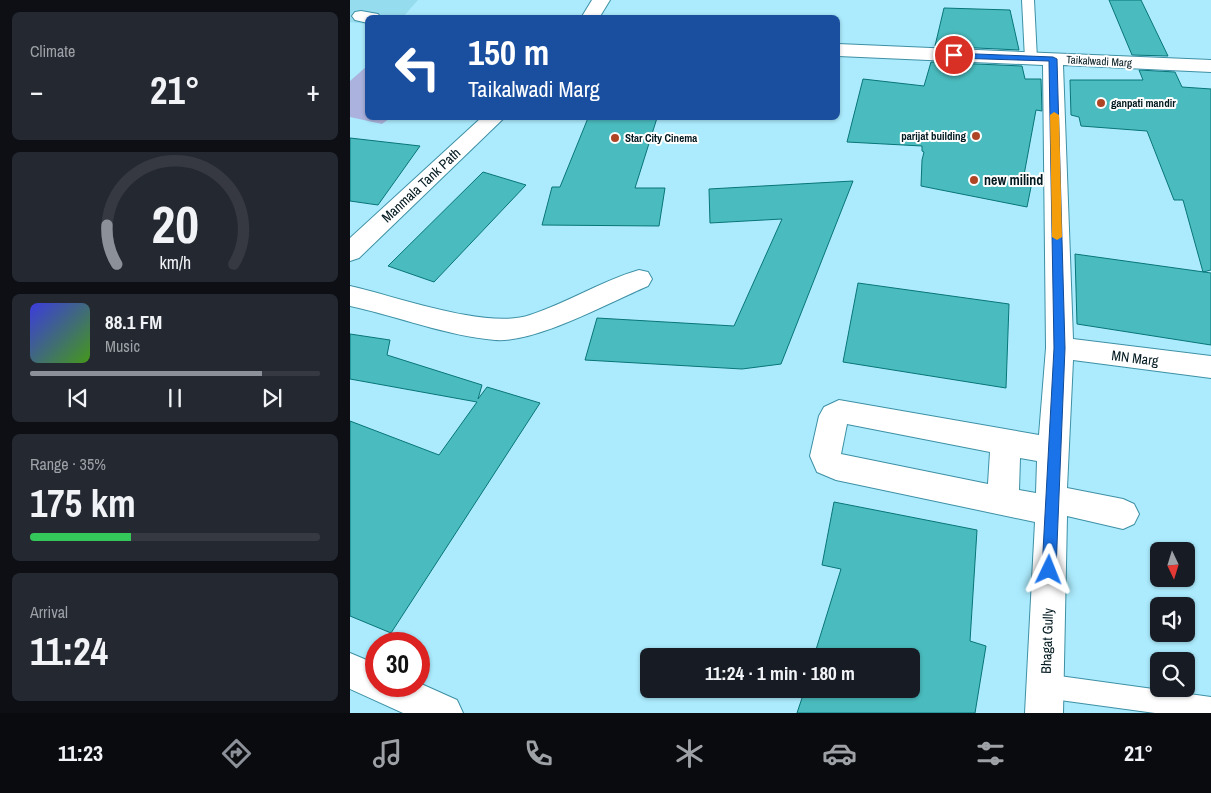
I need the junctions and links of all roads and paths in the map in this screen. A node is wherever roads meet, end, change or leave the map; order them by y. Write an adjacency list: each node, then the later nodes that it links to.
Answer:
1 (601, 0): 3 (street)
2 (1028, 0): 5 (lane)
3 (592, 15)
4 (840, 50): 5 (street, Taikalwadi Marg)
5 (1042, 59): 6 (street, Taikalwadi Marg); 11 (street, Bhagat Gully)
6 (1211, 66)
7 (490, 120): 8 (street, Manmala Tank Path)
8 (350, 252)
9 (638, 279): 10 (street)
10 (350, 296)
11 (1060, 348): 12 (street, MN Marg); 14 (street, Bhagat Gully)
12 (1211, 367)
13 (1006, 442): 14 (street); 15 (street); 15 (street)
14 (1053, 451): 16 (street, Bhagat Gully)
15 (1003, 501): 16 (street)
16 (1052, 505): 17 (street); 21 (street, Bhagat Gully)
17 (1122, 514)
18 (350, 670): 19 (street)
19 (365, 677)
20 (409, 697): 23 (street)
21 (1044, 699): 22 (lane)
22 (1211, 709)
23 (444, 713)

